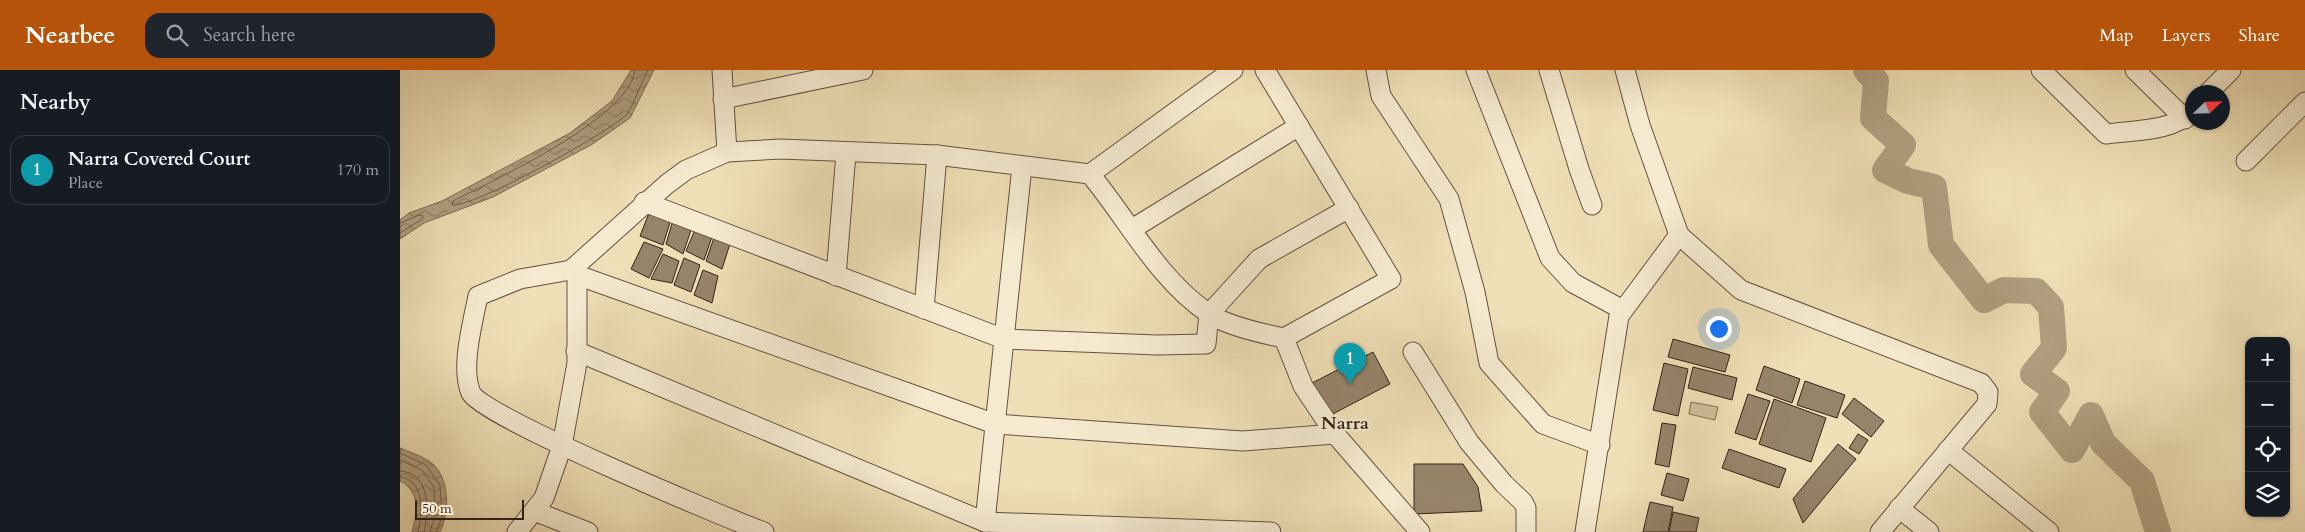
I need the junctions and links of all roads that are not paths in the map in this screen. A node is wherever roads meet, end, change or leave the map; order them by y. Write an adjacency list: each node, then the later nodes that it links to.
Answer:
1 (722, 70): 13 (street)
2 (863, 70): 13 (street)
3 (1233, 70): 23 (street)
4 (1265, 70): 17 (street)
5 (1376, 70): 40 (street)
6 (1476, 70): 32 (street)
7 (1549, 70): 25 (street)
8 (1625, 70): 28 (street)
9 (2041, 70): 16 (street)
10 (2135, 70): 15 (street)
11 (2226, 72): 12 (street)
12 (2215, 85)
13 (723, 99): 18 (street)
14 (2305, 102): 21 (street)
15 (2185, 112)
16 (2185, 117)
17 (1299, 126): 26 (street); 27 (street)
18 (727, 152): 19 (street); 24 (street)
19 (846, 153): 20 (street); 30 (street)
20 (937, 155): 22 (street); 31 (street)
21 (2246, 161)
22 (1022, 166): 23 (street); 35 (street)
23 (1090, 174): 27 (street)
24 (644, 202): 29 (street); 30 (street)
25 (1592, 205)
26 (1349, 208): 33 (street); 34 (street)
27 (1132, 229): 33 (street)
28 (1679, 235): 32 (street); 42 (street)
29 (574, 272): 36 (street); 38 (street); 41 (street)
30 (836, 276): 31 (street)
31 (924, 309): 35 (street)
32 (1623, 310): 40 (street)
33 (1209, 314): 34 (street); 35 (street)
34 (1284, 338): 39 (street)
35 (1004, 339): 38 (street)
36 (576, 351): 41 (street); 45 (street)
37 (1413, 352): 54 (street)
38 (995, 424): 39 (street); 45 (street)
39 (1335, 434): 53 (street)
40 (1600, 445): 55 (street)
41 (562, 446): 44 (street); 50 (street)
42 (1948, 450): 43 (street); 58 (street)
43 (1899, 508): 56 (street); 57 (street)
44 (534, 510): 47 (street); 49 (street)
45 (985, 522): 46 (street)
46 (1104, 529): 48 (street)
47 (576, 530)
48 (1144, 530): 51 (street)
49 (517, 532)
50 (764, 532)
51 (1250, 532): 52 (street)
52 (1271, 532)
53 (1420, 532)
54 (1526, 532)
55 (1585, 532)
56 (1880, 532)
57 (1929, 532)
58 (2049, 532)

